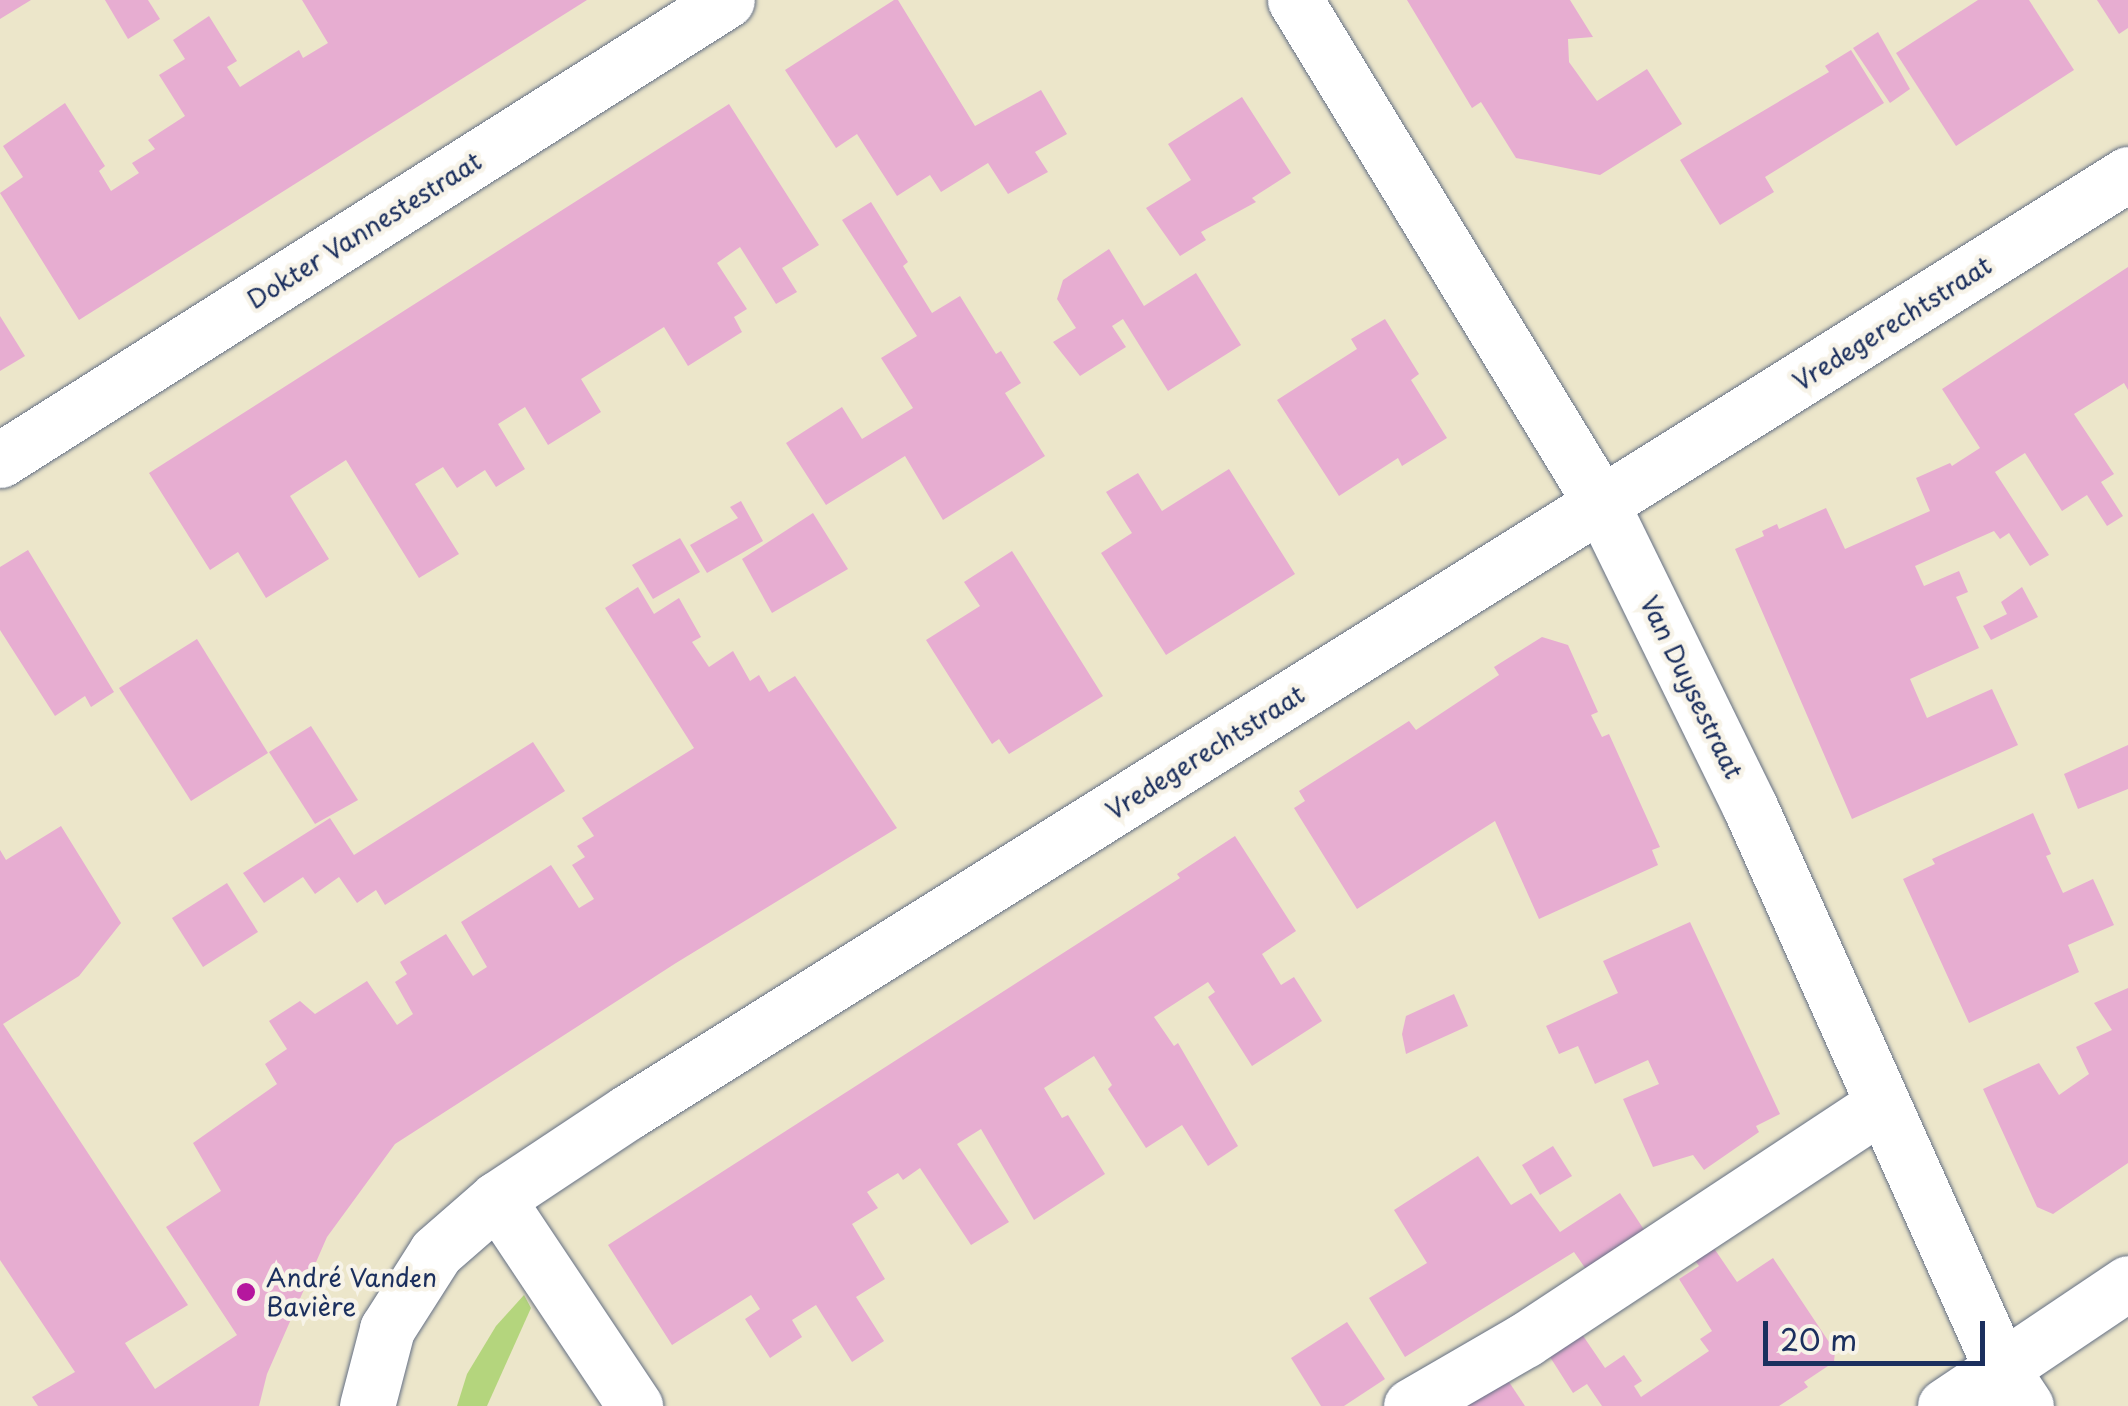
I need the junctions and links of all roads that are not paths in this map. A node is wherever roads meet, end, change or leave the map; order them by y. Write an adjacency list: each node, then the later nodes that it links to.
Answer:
1 (728, 0): 4 (street, Dokter Vannestestraat)
2 (1296, 0): 5 (street, Van Duysestraat)
3 (2128, 174): 5 (street, Vredegerechtstraat)
4 (0, 460)
5 (1602, 505): 6 (street, Van Duysestraat); 7 (street, Vredegerechtstraat)
6 (1881, 1105): 9 (street, Van Duysestraat); 12 (street)
7 (497, 1198): 10 (street, Vredegerechtstraat); 11 (street)
8 (2128, 1284): 9 (street)
9 (2014, 1388): 13 (street)
10 (367, 1406)
11 (635, 1406)
12 (1411, 1406)
13 (1944, 1406)

